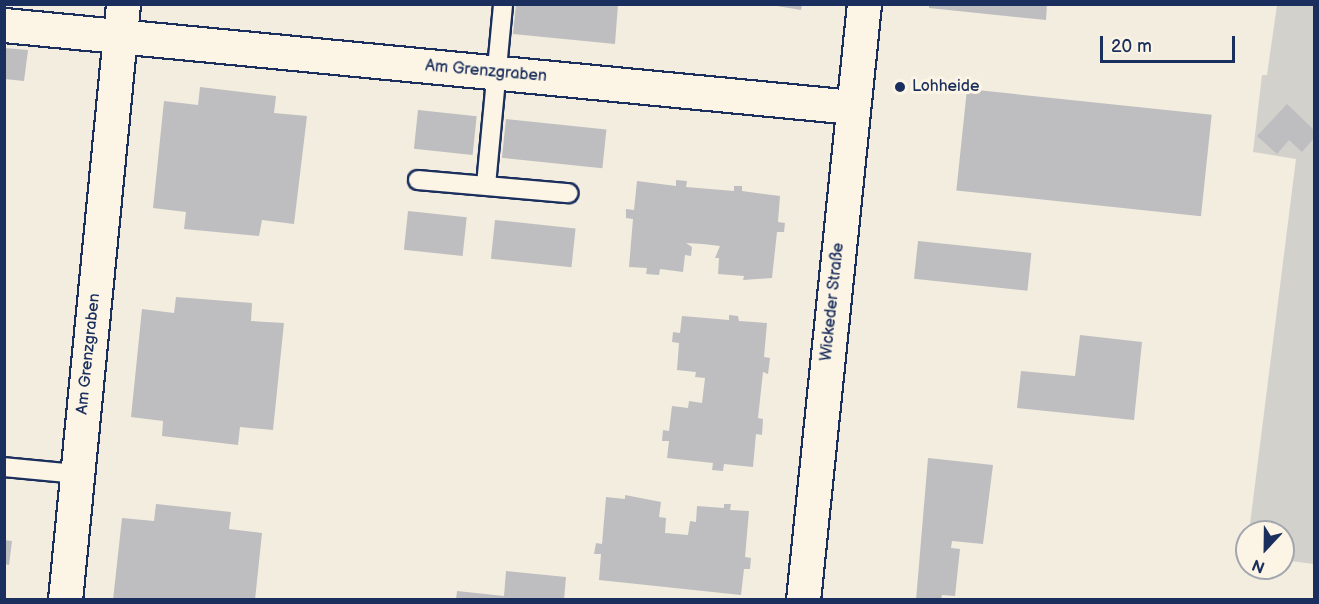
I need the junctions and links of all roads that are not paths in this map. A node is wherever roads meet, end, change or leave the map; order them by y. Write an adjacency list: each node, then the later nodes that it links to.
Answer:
1 (123, 4): 5 (street, Am Grenzgraben)
2 (503, 4): 6 (lane)
3 (864, 4): 7 (street, Wickeder Straße)
4 (4, 25): 5 (street, Am Grenzgraben)
5 (120, 36): 6 (street, Am Grenzgraben); 12 (street, Am Grenzgraben)
6 (496, 73): 7 (street, Am Grenzgraben); 9 (lane)
7 (853, 107): 14 (street, Wickeder Straße)
8 (418, 180): 9 (lane)
9 (486, 185): 10 (lane)
10 (568, 193)
11 (4, 466): 12 (lane)
12 (77, 474): 13 (street, Am Grenzgraben)
13 (65, 600)
14 (803, 600)

